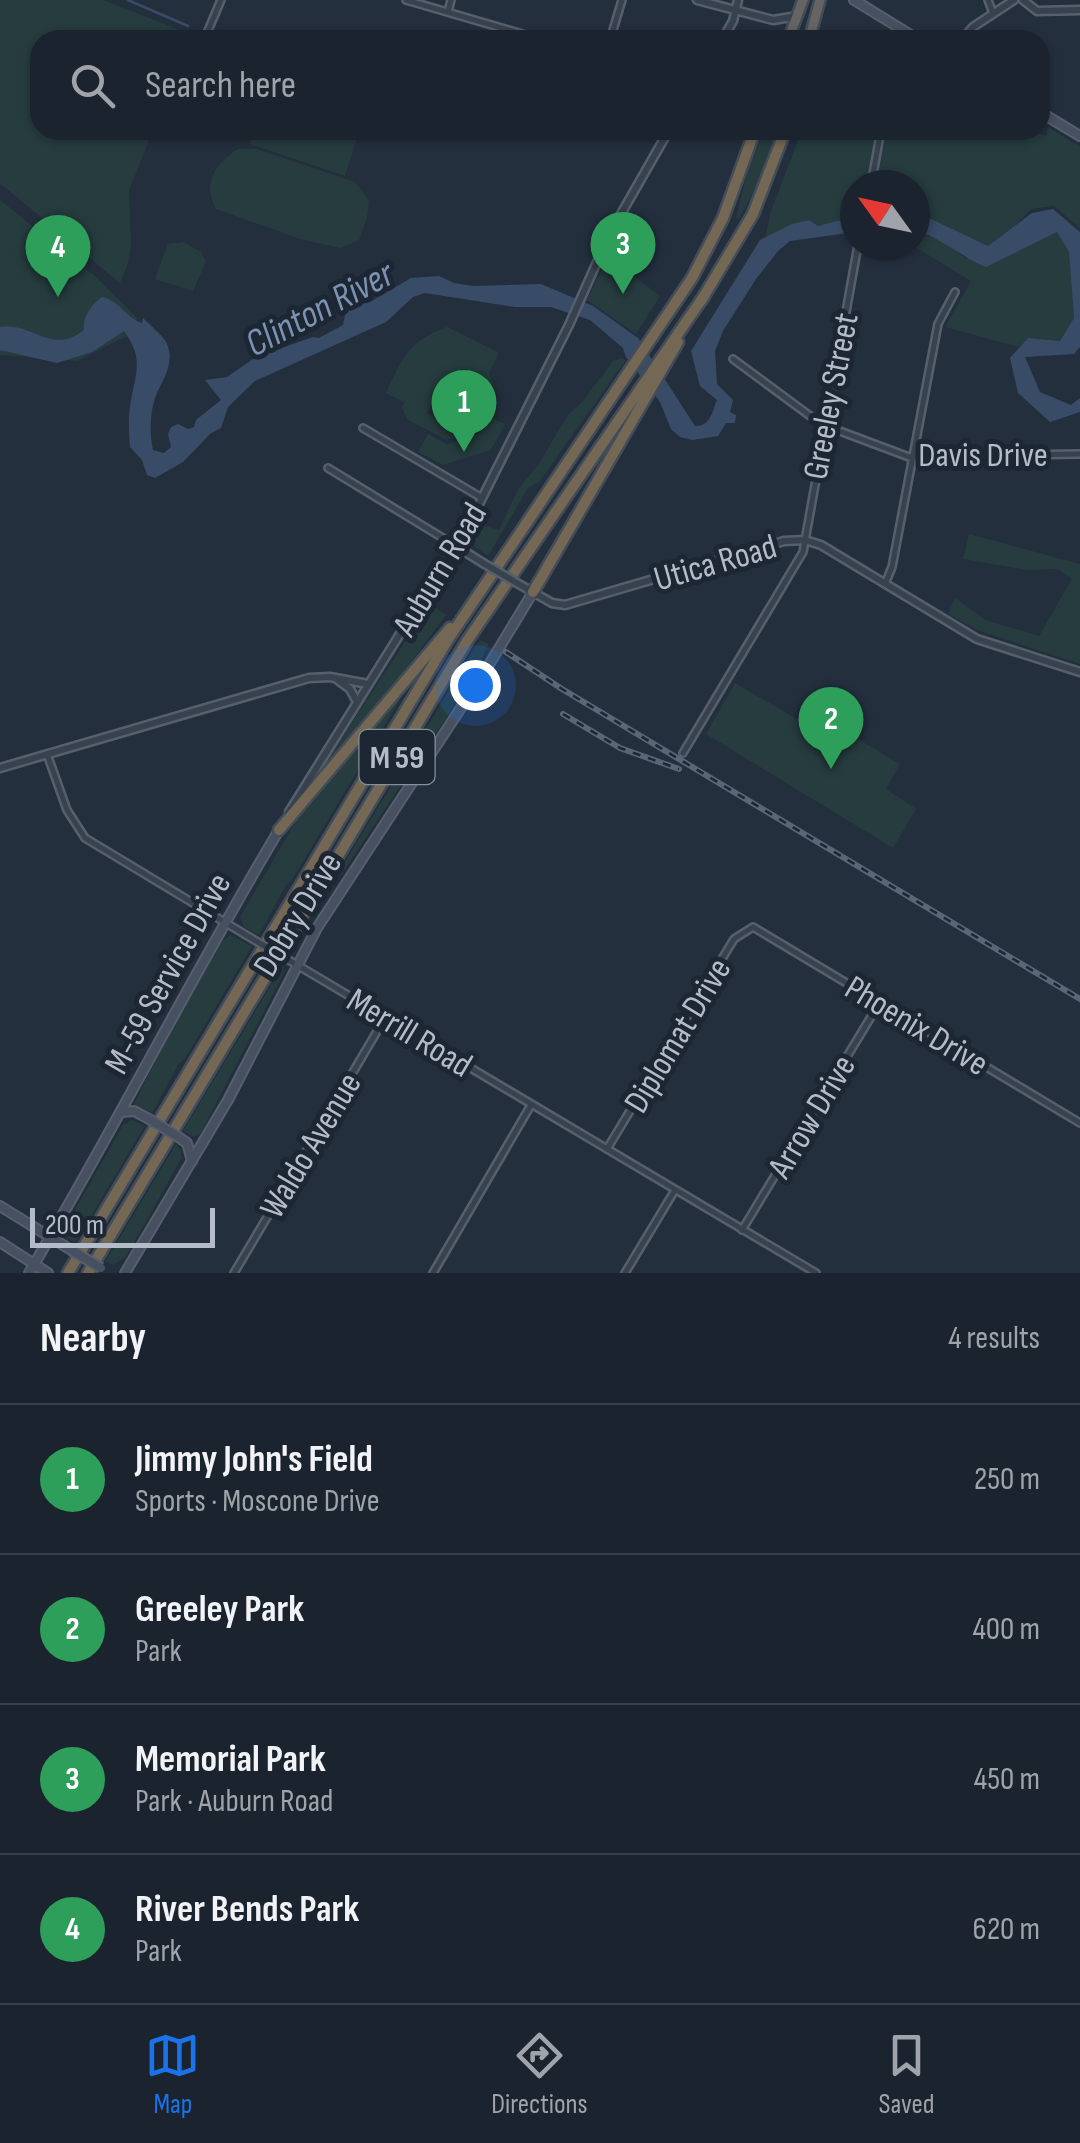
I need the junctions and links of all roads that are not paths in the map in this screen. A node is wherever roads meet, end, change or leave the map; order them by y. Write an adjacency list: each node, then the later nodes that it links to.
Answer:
1 (220, 0): 18 (street)
2 (406, 0): 14 (street)
3 (452, 0): 14 (street)
4 (622, 0): 20 (street)
5 (696, 0): 15 (street)
6 (738, 0): 15 (street)
7 (803, 0): 17 (highway)
8 (820, 0): 23 (highway)
9 (854, 0): 24 (main road)
10 (988, 0): 16 (street)
11 (1014, 0): 16 (street)
12 (1023, 0): 13 (street)
13 (1080, 10)
14 (448, 12): 19 (street)
15 (736, 12): 17 (street); 21 (street)
16 (993, 14): 25 (street)
17 (797, 16): 22 (highway)
18 (208, 30)
19 (509, 30)
20 (613, 30)
21 (727, 30)
22 (792, 30)
23 (812, 30)
24 (902, 30)
25 (970, 30)
26 (1050, 118): 27 (main road)
27 (1080, 136)
28 (664, 140): 42 (street, Auburn Road)
29 (752, 140): 47 (highway, M 59)
30 (781, 140): 36 (highway)
31 (880, 140): 32 (street)
32 (874, 170)
33 (855, 260): 37 (street, Greeley Street)
34 (955, 292): 40 (street)
35 (732, 359): 37 (street, Davis Drive)
36 (646, 387): 46 (highway); 76 (highway, M 59)
37 (824, 426): 40 (street, Davis Drive); 43 (street, Greeley Street)
38 (362, 428): 42 (street)
39 (1080, 454): 40 (street, Davis Drive)
40 (912, 458): 45 (street)
41 (328, 468): 44 (street)
42 (482, 498): 44 (street, Auburn Road)
43 (805, 540): 45 (street, Utica Road); 46 (street, Utica Road); 52 (street, Greeley Street)
44 (456, 546): 46 (street, Utica Road, bridge); 50 (street, Auburn Road)
45 (885, 584): 48 (street, Utica Road)
46 (532, 592): 58 (main road, Dobry Drive)
47 (468, 609): 55 (highway); 75 (highway, M 59)
48 (1080, 672)
49 (335, 678): 50 (street); 51 (street); 53 (street)
50 (368, 684): 51 (street, Auburn Road)
51 (356, 701): 55 (street, M-59 Service Drive)
52 (683, 753)
53 (47, 754): 54 (street); 56 (street, Merrill Road)
54 (0, 768)
55 (280, 830): 56 (main road, M-59 Service Drive)
56 (224, 922): 58 (street, Merrill Road, bridge); 62 (main road, M-59 Service Drive)
57 (753, 927): 59 (street, Phoenix Drive); 64 (street, Diplomat Drive)
58 (296, 965): 60 (street, Merrill Road); 65 (main road, Dobry Drive)
59 (880, 1002): 63 (street, Phoenix Drive); 68 (street, Arrow Drive)
60 (385, 1018): 61 (street, Merrill Road); 78 (street, Waldo Avenue)
61 (531, 1104): 64 (street, Merrill Road); 79 (street)
62 (122, 1112): 65 (main road, bridge); 69 (main road, M-59 Service Drive)
63 (1080, 1123)
64 (607, 1150): 66 (street, Merrill Road)
65 (192, 1161): 77 (main road, Dobry Drive)
66 (675, 1189): 68 (street, Merrill Road); 80 (street)
67 (0, 1206): 69 (main road)
68 (742, 1230): 81 (street, Merrill Road)
69 (51, 1237): 71 (main road, M-59 Service Drive); 72 (main road, bridge)
70 (0, 1242): 71 (main road)
71 (35, 1264): 73 (main road, M-59 Service Drive); 74 (main road)
72 (106, 1271)
73 (29, 1273)
74 (48, 1273)
75 (68, 1273)
76 (88, 1273)
77 (125, 1273)
78 (234, 1273)
79 (433, 1273)
80 (625, 1273)
81 (816, 1273)

